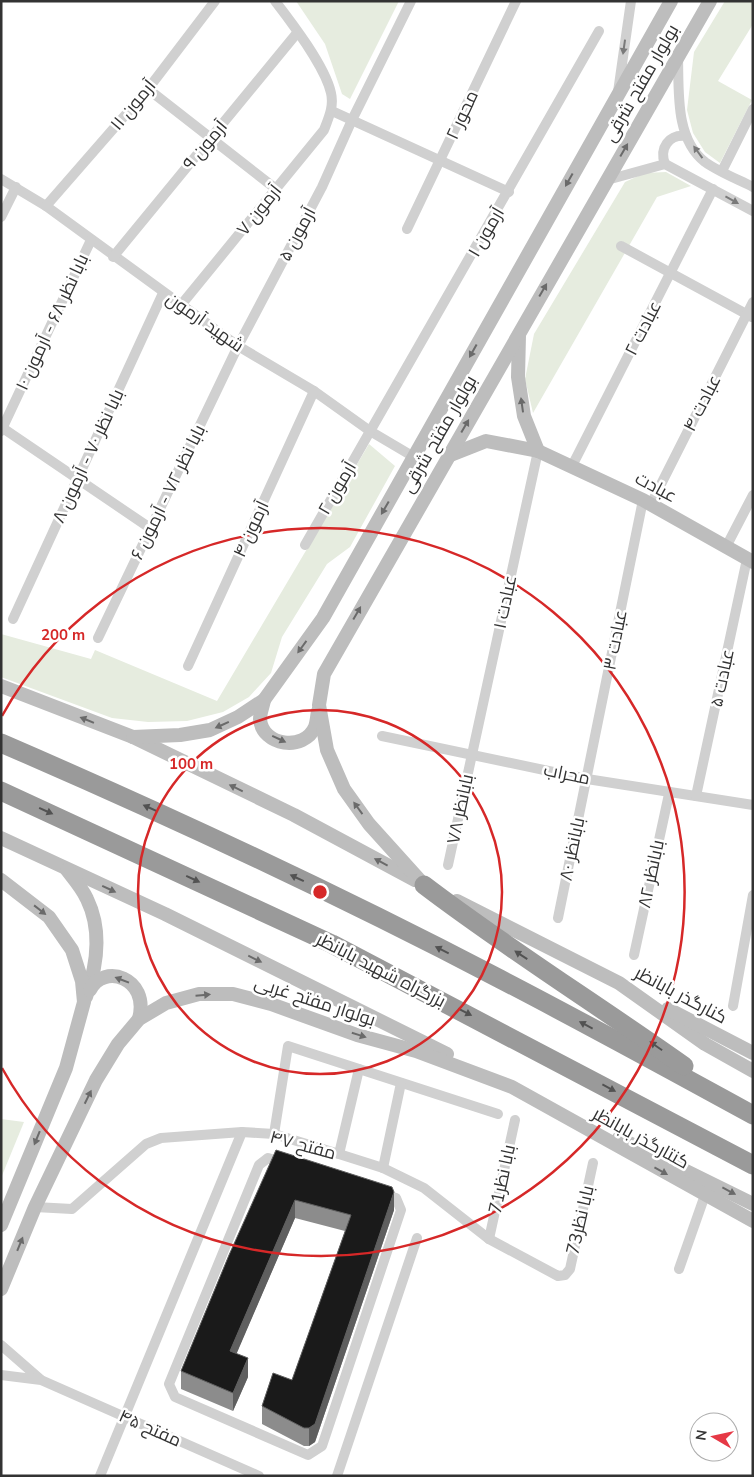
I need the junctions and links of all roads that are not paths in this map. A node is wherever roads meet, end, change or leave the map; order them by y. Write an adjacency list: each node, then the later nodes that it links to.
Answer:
1 (215, 1): 11 (street, آرمون ۱۱)
2 (275, 1): 9 (street)
3 (411, 1): 15 (street, آرمون ۵)
4 (516, 1): 18 (street, محور ۲)
5 (631, 1): 12 (street, one-way to 12)
6 (671, 1): 12 (main road, بولوار مفتح شرقی)
7 (710, 1): 10 (main road, بولوار مفتح شرقی)
8 (599, 31): 27 (street, آرمون ۱)
9 (297, 34): 14 (street); 17 (street, آرمون ۹)
10 (678, 57): 16 (street); 22 (main road, بولوار مفتح شرقی, one-way to 10)
11 (148, 89): 17 (street); 28 (street, آرمون ۱۱)
12 (617, 94): 47 (main road, بولوار مفتح شرقی, one-way to 47)
13 (753, 109): 20 (street)
14 (332, 111): 15 (street); 25 (street, آرمون ۷)
15 (352, 120): 18 (street); 41 (street, آرمون ۵)
16 (686, 136): 19 (street); 20 (street, one-way to 16)
17 (211, 138): 25 (street); 34 (street, آرمون ۹)
18 (440, 160): 27 (street); 31 (street, محور ۲)
19 (664, 164): 22 (street); 26 (street)
20 (722, 171): 24 (street)
21 (1, 179): 23 (street, شهید آرمون)
22 (607, 180): 40 (main road, بولوار مفتح شرقی, one-way to 22)
23 (16, 187): 28 (street, شهید آرمون); 30 (street)
24 (753, 187)
25 (276, 189): 38 (street, آرمون ۷)
26 (713, 190): 29 (street, one-way to 29); 35 (street, عبادت ۲)
27 (509, 192): 44 (street, آرمون ۱)
28 (46, 206): 32 (street, شهید آرمون)
29 (753, 211)
30 (1, 217)
31 (407, 229)
32 (91, 240): 34 (street, شهید آرمون); 43 (street, بابا نظر ۶۸ - آرمون ۱۰)
33 (621, 246): 35 (street)
34 (113, 257): 36 (street, شهید آرمون)
35 (671, 274): 39 (street); 48 (street, عبادت ۲)
36 (163, 293): 38 (street, شهید آرمون); 49 (street, بابا نظر ۷۰ - آرمون ۸)
37 (753, 302): 39 (street, عبادت ۴)
38 (181, 305): 41 (street, شهید آرمون)
39 (750, 316): 51 (street, عبادت ۴)
40 (519, 333): 45 (main road, one-way to 40); 46 (main road, بولوار مفتح شرقی, one-way to 40)
41 (238, 346): 42 (street, شهید آرمون); 52 (street, بابا نظر ۷۲ - آرمون ۶)
42 (314, 391): 44 (street, شهید آرمون); 58 (street, آرمون ۴)
43 (2, 428): 49 (street)
44 (370, 431): 47 (street, شهید آرمون); 53 (street, آرمون ۲)
45 (538, 451): 46 (main road, عبادت); 48 (main road, عبادت); 65 (street, عبادت ۱)
46 (448, 456): 61 (main road, بولوار مفتح شرقی, one-way to 46)
47 (414, 457): 60 (main road, بولوار مفتح شرقی, one-way to 60)
48 (572, 466): 51 (main road, عبادت)
49 (78, 478): 52 (street); 56 (street, بابا نظر ۷۰ - آرمون ۸)
50 (753, 495): 54 (street)
51 (647, 502): 54 (main road, عبادت); 66 (street, عبادت ۳)
52 (150, 528): 57 (street, بابا نظر ۷۲ - آرمون ۶)
53 (305, 545)
54 (726, 547): 55 (main road, عبادت)
55 (750, 561): 69 (street, عبادت ۵)
56 (13, 619)
57 (98, 638)
58 (188, 666)
59 (1, 686): 63 (main road, one-way to 59)
60 (264, 700): 61 (main road, one-way to 61); 63 (main road, بولوار مفتح شرقی, one-way to 63)
61 (319, 705): 75 (main road, بولوار مفتح شرقی, one-way to 61)
62 (382, 736): 65 (street, محراب)
63 (133, 737): 75 (main road, one-way to 63)
64 (1, 743): 89 (highway, one-way to 64)
65 (472, 754): 66 (street, محراب); 72 (street, بابانظر ۷۸)
66 (587, 779): 68 (street, محراب); 77 (street, بابانظر ۸۰)
67 (1, 791): 96 (highway, بزرگراه شهید بابانظر, one-way to 96)
68 (668, 794): 69 (street, محراب); 78 (street, بابانظر ۸۲)
69 (696, 796): 70 (street, محراب)
70 (753, 805)
71 (1, 838): 73 (main road)
72 (448, 865)
73 (67, 869): 80 (main road); 87 (main road, one-way to 87)
74 (1, 880): 80 (main road, one-way to 80)
75 (424, 885): 79 (main road); 89 (highway, one-way to 75)
76 (753, 895): 81 (street)
77 (558, 918)
78 (634, 955)
79 (619, 983): 83 (main road, کنارگذر بابانظر); 85 (main road)
80 (84, 1002): 82 (main road, one-way to 80); 102 (main road, one-way to 102)
81 (733, 1006)
82 (139, 1018): 87 (main road, بولوار مفتح غربی, one-way to 87); 100 (main road, بولوار مفتح غربی, one-way to 82)
83 (753, 1053)
84 (359, 1070): 86 (street); 92 (street); 93 (street)
85 (753, 1070)
86 (401, 1083): 88 (street); 97 (street)
87 (512, 1087): 98 (main road, کنتارگذر بابانظر, one-way to 98); 99 (main road, one-way to 99)
88 (498, 1114)
89 (753, 1114)
90 (515, 1120): 104 (street, بابا نظر71)
91 (242, 1132): 92 (street, مفتح ۴۷); 100 (street, مفتح ۴۷); 111 (street)
92 (274, 1134): 93 (street, مفتح ۴۷)
93 (339, 1154): 97 (street, مفتح ۴۷)
94 (268, 1158): 94 (street)
95 (593, 1163): 106 (street, بابا نظر73)
96 (753, 1165)
97 (383, 1168): 104 (street, مفتح ۴۷)
98 (705, 1195): 101 (main road, کنتارگذر بابانظر); 105 (street)
99 (753, 1204)
100 (35, 1207): 107 (main road, بولوار مفتح غربی, one-way to 100)
101 (753, 1221)
102 (1, 1225)
103 (417, 1238): 114 (street)
104 (488, 1239): 106 (street, مفتح ۴۷)
105 (679, 1269)
106 (565, 1275)
107 (1, 1289)
108 (1, 1345): 110 (street)
109 (1, 1375): 110 (street)
110 (41, 1380): 111 (street, مفتح ۴۵)
111 (126, 1417): 112 (street); 113 (street, مفتح ۴۵)
112 (100, 1476)
113 (259, 1476)
114 (337, 1476)

